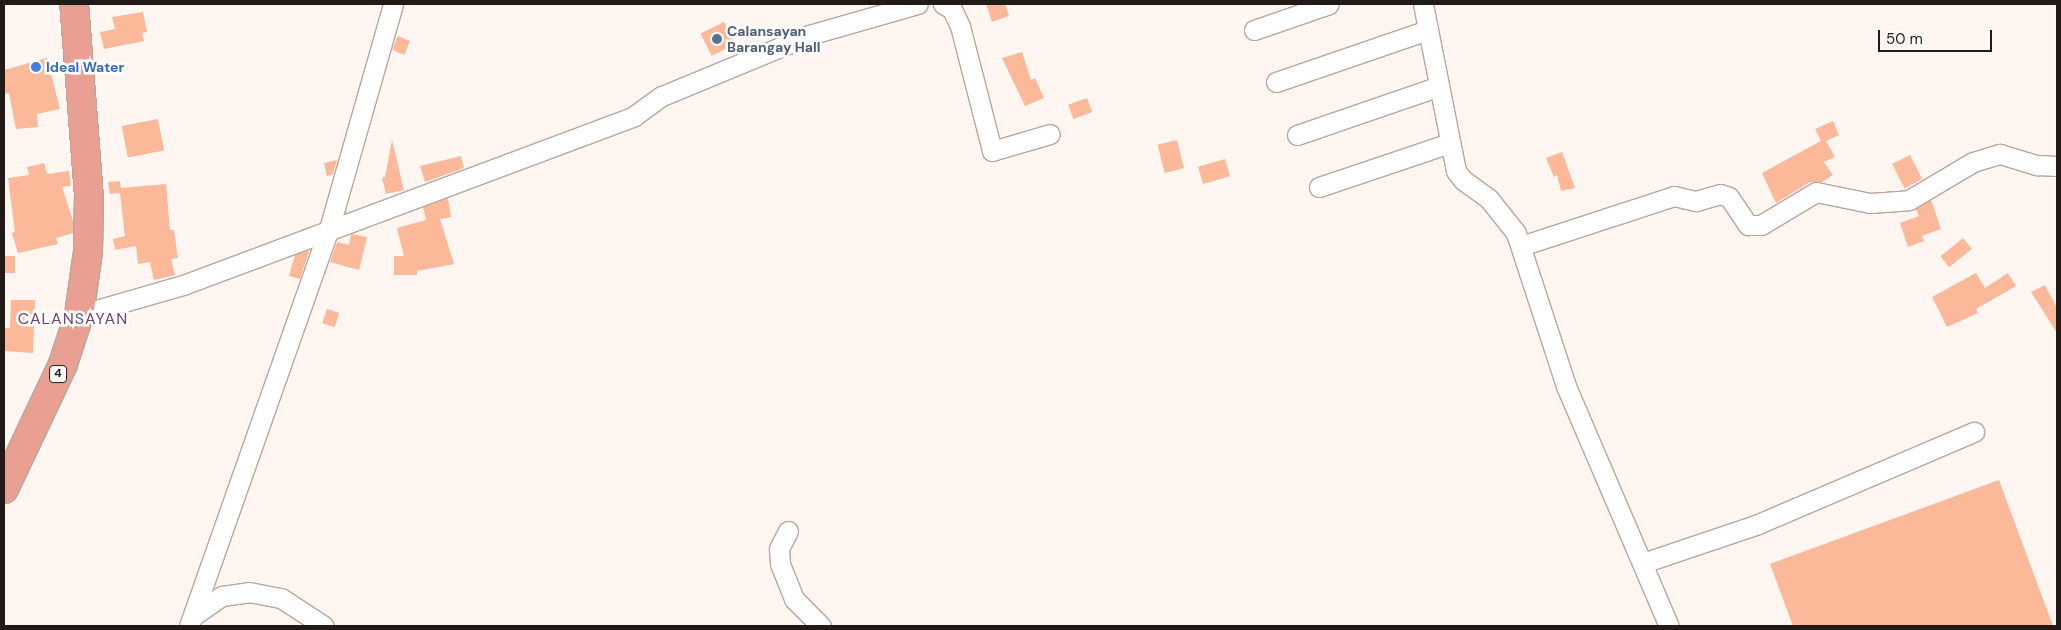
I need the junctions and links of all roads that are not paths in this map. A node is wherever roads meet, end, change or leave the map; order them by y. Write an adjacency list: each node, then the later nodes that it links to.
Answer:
1 (74, 4): 18 (highway, 4)
2 (393, 4): 16 (street)
3 (918, 4): 16 (street)
4 (943, 4): 11 (street)
5 (1329, 4): 7 (street)
6 (1423, 4): 8 (street)
7 (1254, 30)
8 (1428, 30): 9 (street); 10 (street)
9 (1276, 82)
10 (1439, 86): 12 (street); 13 (street)
11 (1050, 134)
12 (1297, 135)
13 (1450, 142): 15 (street); 17 (street)
14 (2057, 166): 17 (street)
15 (1319, 187)
16 (329, 229): 18 (street); 23 (street)
17 (1521, 246): 22 (street)
18 (79, 315): 20 (highway, 4)
19 (1974, 432): 22 (street)
20 (4, 489)
21 (788, 531): 25 (street)
22 (1644, 563): 26 (street)
23 (191, 621): 24 (street)
24 (324, 626)
25 (821, 626)
26 (1669, 626)

